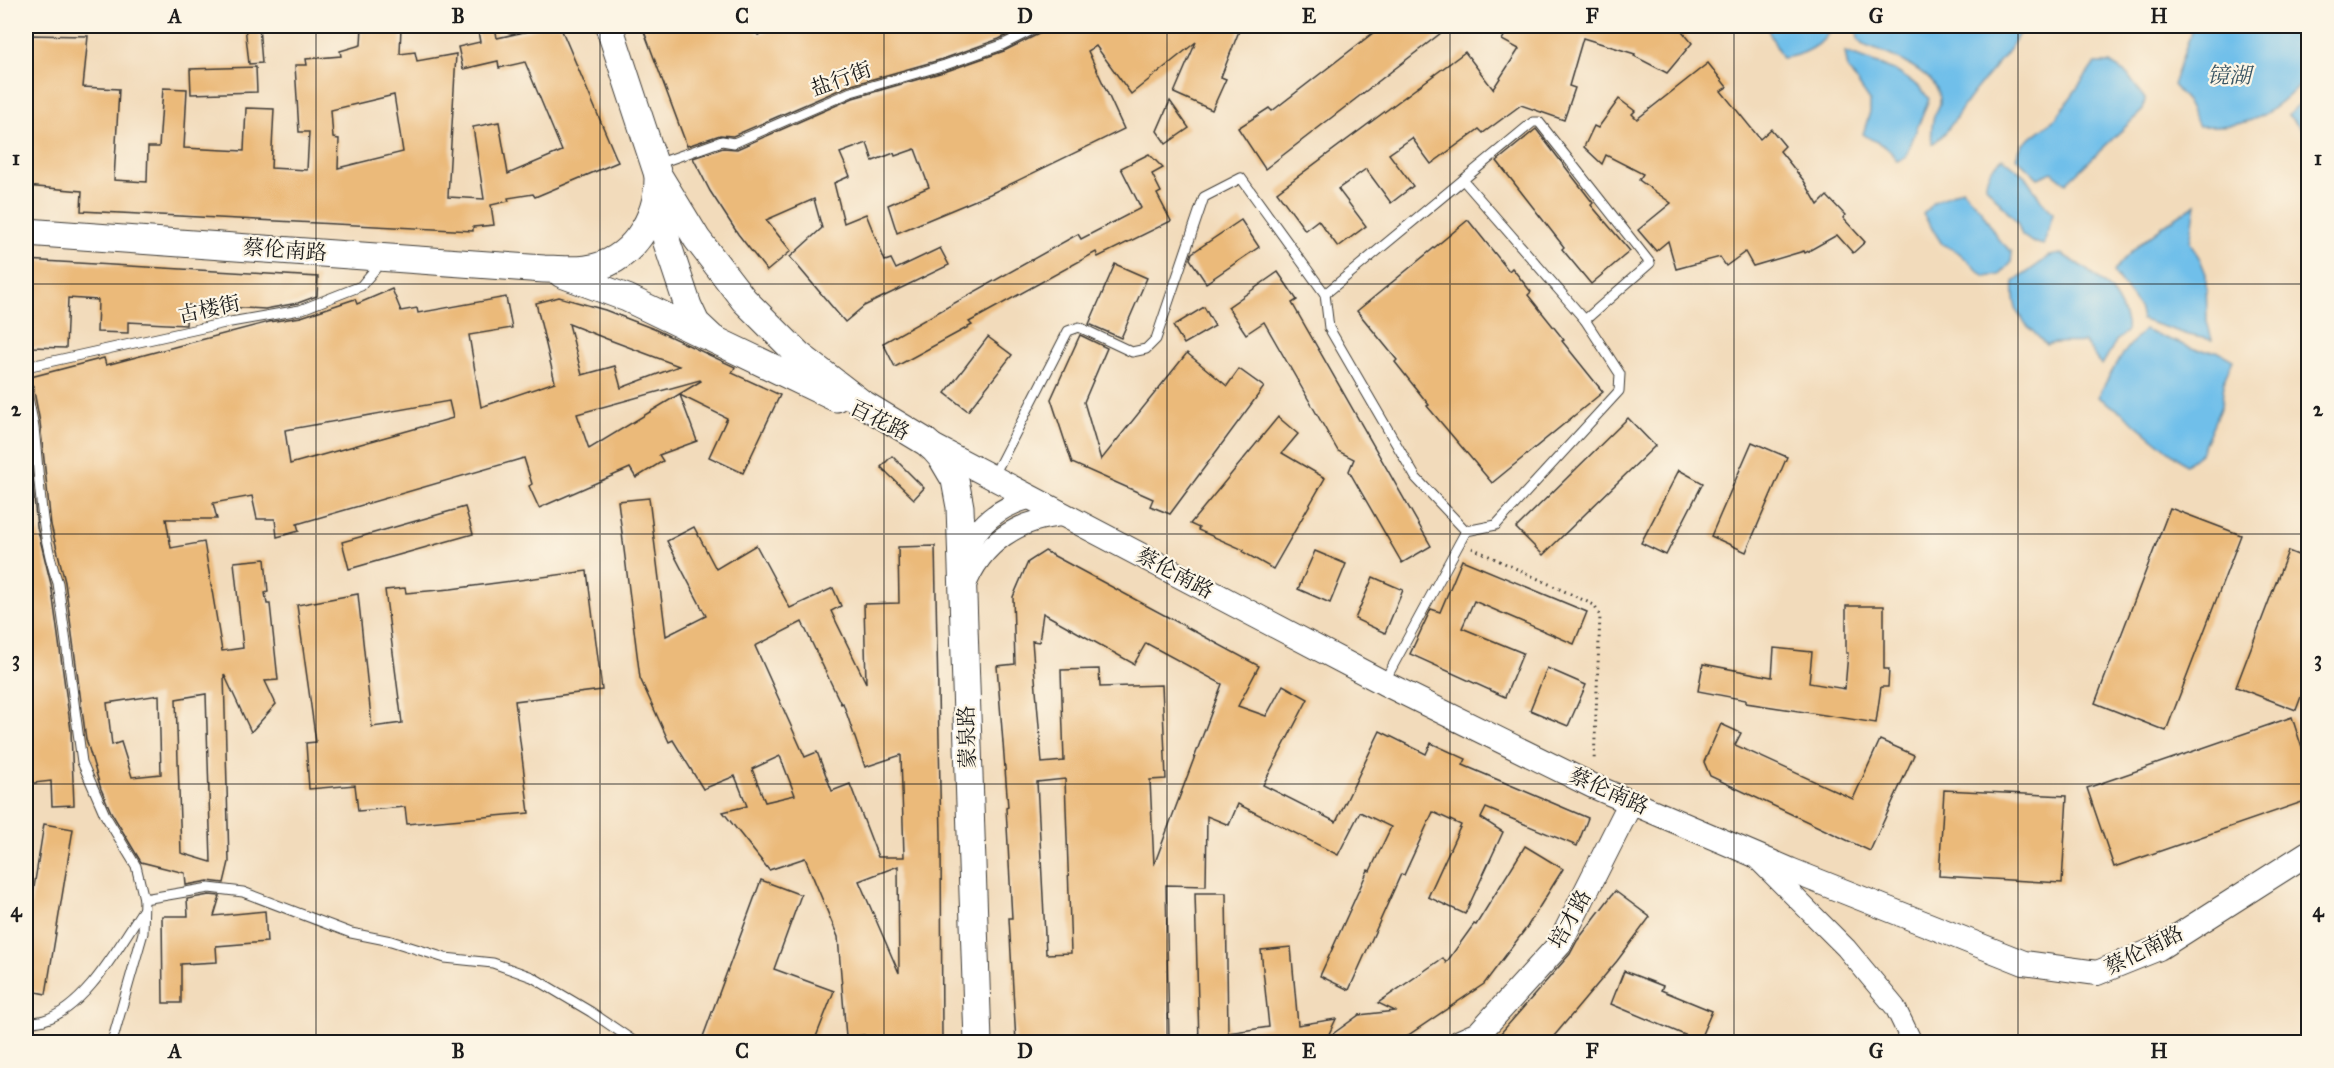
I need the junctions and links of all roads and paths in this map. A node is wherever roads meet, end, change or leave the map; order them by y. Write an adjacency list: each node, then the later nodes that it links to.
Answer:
1 (609, 26): 3 (main road, 百花路)
2 (1040, 26): 3 (lane, 盐行街)
3 (657, 170): 7 (main road, 蔡伦南路); 10 (main road, 百花路); 13 (main road, 百花路)
4 (1463, 180): 8 (lane); 9 (lane); 9 (lane)
5 (26, 232): 6 (main road, 蔡伦南路)
6 (385, 258): 7 (main road, 蔡伦南路); 11 (lane, 古楼街)
7 (544, 269): 10 (main road, 蔡伦南路)
8 (1325, 294): 14 (lane); 17 (lane)
9 (1585, 320): 17 (lane)
10 (713, 339): 13 (main road, 百花路)
11 (26, 367)
12 (26, 387): 26 (lane)
13 (926, 442): 14 (street, 蔡伦南路); 19 (main road, 蒙泉路)
14 (993, 477): 15 (street, 蔡伦南路)
15 (1033, 498): 16 (street, 蔡伦南路); 19 (street)
16 (1066, 516): 20 (street); 21 (street, 蔡伦南路)
17 (1466, 531): 18 (lane)
18 (1460, 542): 21 (lane); 22 (path)
19 (962, 565): 20 (main road, 蒙泉路)
20 (963, 593): 30 (main road, 蒙泉路)
21 (1384, 683): 22 (street, 蔡伦南路)
22 (1593, 786): 23 (street, 蔡伦南路)
23 (1631, 802): 25 (street, 蔡伦南路); 31 (street, 培才路)
24 (2308, 853): 25 (street, 蔡伦南路)
25 (1752, 854): 32 (street)
26 (144, 904): 27 (lane); 28 (lane); 29 (lane)
27 (26, 1023)
28 (112, 1042)
29 (635, 1042)
30 (978, 1042)
31 (1460, 1042)
32 (1912, 1042)

